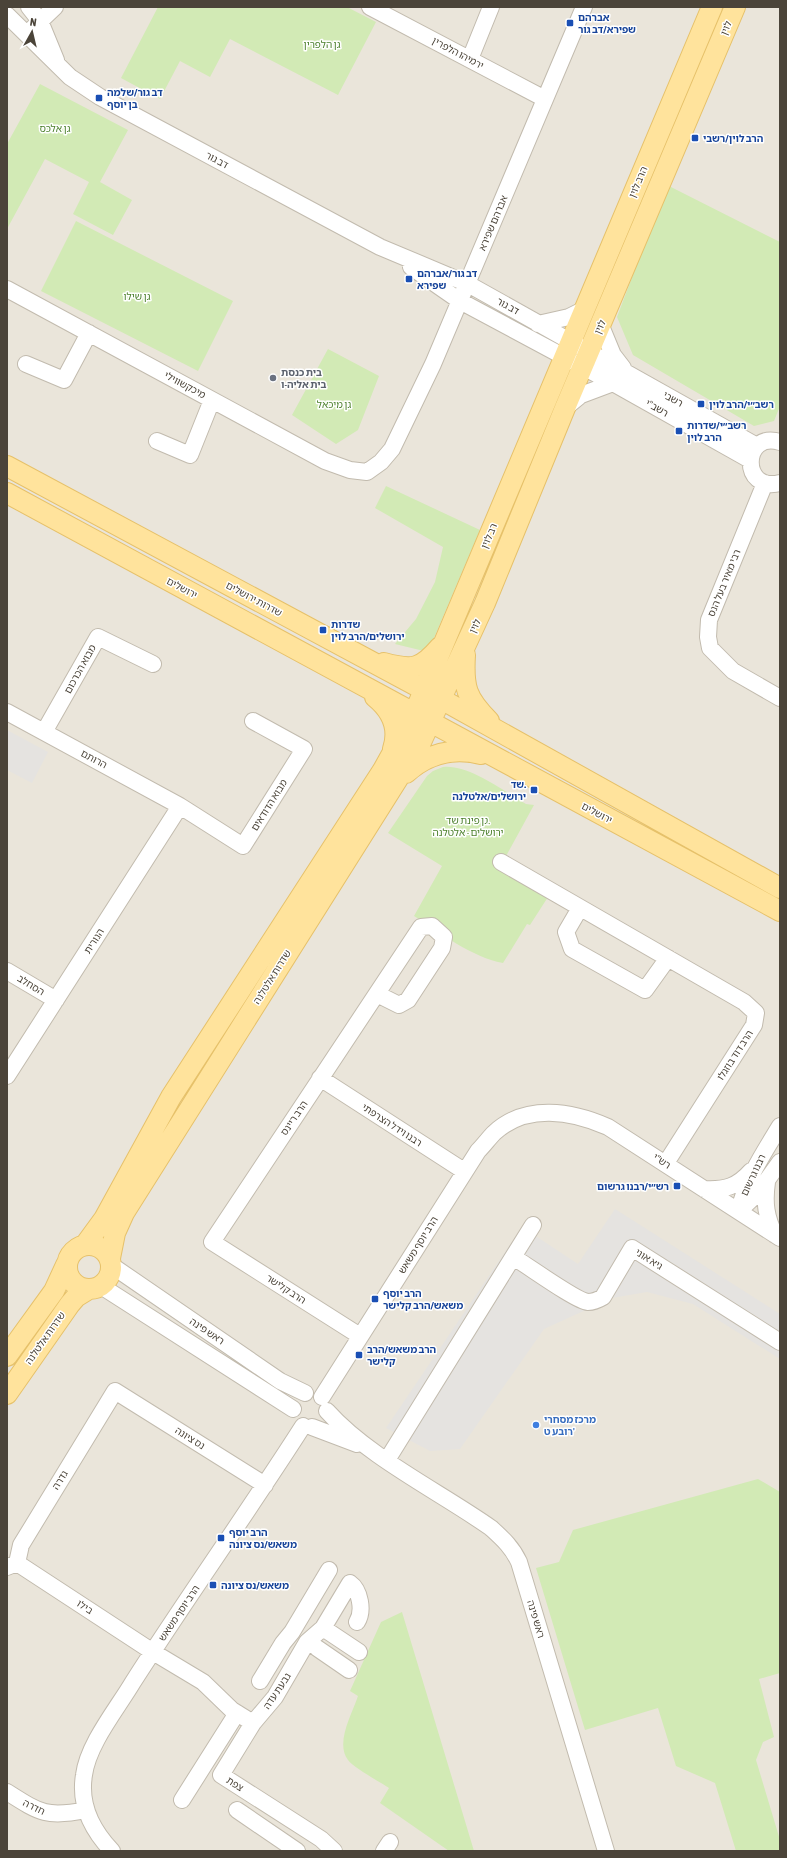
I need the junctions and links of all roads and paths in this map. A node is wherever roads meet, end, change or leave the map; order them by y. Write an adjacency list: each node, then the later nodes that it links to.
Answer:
1 (29, 7): 9 (street, דב גור)
2 (55, 7): 9 (street)
3 (370, 7): 11 (street, ירמיהו הלפרין)
4 (491, 7): 11 (street)
5 (584, 7): 13 (street, אברהם שפירא)
6 (712, 7): 18 (main road, הרב לוין)
7 (735, 7): 20 (main road, לוין)
8 (7, 15): 10 (street, דב גור)
9 (40, 21): 10 (street); 12 (street, דב גור)
10 (25, 34): 12 (street, דב גור)
11 (470, 59): 13 (street, ירמיהו הלפרין)
12 (58, 65): 14 (street, דב גור)
13 (546, 99): 15 (street, אברהם שפירא)
14 (380, 247): 15 (street, דב גור); 17 (street, דב גור)
15 (468, 284): 17 (street, אברהם שפירא); 19 (street, דב גור)
16 (7, 288): 21 (street, מיכקשווילי)
17 (460, 301): 22 (street, דב גור); 34 (street, אברהם שפירא)
18 (585, 309): 19 (street); 22 (main road, הרב לוין)
19 (538, 324): 22 (street, דב גור)
20 (601, 326): 23 (main road, לוין); 25 (street)
21 (89, 333): 24 (street); 27 (street, מיכקשווילי)
22 (567, 349): 23 (street, רשב"י); 37 (main road, רב לוין)
23 (586, 359): 25 (street, רשבי); 26 (street, רשב"י); 28 (main road, לוין)
24 (26, 364)
25 (627, 373): 31 (street, רשבי)
26 (613, 383): 28 (street); 32 (street, רשב"י)
27 (212, 400): 29 (street); 34 (street, מיכקשווילי)
28 (565, 408): 38 (main road, לוין)
29 (157, 441)
30 (780, 442): 31 (street)
31 (757, 446): 32 (street)
32 (750, 460): 35 (street)
33 (7, 466): 39 (main road, שדרות ירושלים)
34 (367, 472)
35 (772, 483): 43 (street, רבי מאיר בעל הנס)
36 (7, 493): 41 (main road, ירושלים)
37 (445, 640): 39 (main road); 42 (main road, רב לוין)
38 (465, 647): 42 (main road, לוין); 48 (main road)
39 (363, 658): 42 (main road, שדרות ירושלים)
40 (153, 664): 47 (street, מבוא הכרכום)
41 (358, 683): 45 (main road); 49 (main road)
42 (433, 695): 45 (main road, שדרות אלטלנה); 48 (main road, שדרות ירושלים)
43 (780, 698)
44 (7, 712): 47 (street, הרותם)
45 (422, 718): 49 (main road, שדרות אלטלנה); 50 (main road, ירושלים); 51 (main road, שדרות אלטלנה)
46 (253, 721): 52 (street, מבוא הדודאים)
47 (44, 732): 52 (street, הרותם)
48 (500, 732): 54 (main road)
49 (392, 754): 75 (main road, שדרות אלטלנה)
50 (495, 758): 51 (main road); 56 (main road, ירושלים)
51 (396, 783): 77 (main road, שדרות אלטלנה)
52 (180, 806): 60 (street, הנורית)
53 (501, 862): 55 (street, הרב דוד בוזגלו)
54 (780, 888)
55 (580, 908): 57 (street, הרב דוד בוזגלו); 57 (street)
56 (780, 911)
57 (668, 958): 66 (street, הרב דוד בוזגלו)
58 (7, 971): 60 (street, הסחלב)
59 (376, 994): 59 (street, הרב ריינס); 62 (street, הרב ריינס)
60 (56, 1000): 61 (street, הנורית)
61 (7, 1076)
62 (320, 1078): 68 (street, רבנו וידל הצרפתי); 74 (street, הרב ריינס)
63 (533, 1113): 66 (street, רש"י); 68 (street, הרב יוסף משאש)
64 (780, 1126): 67 (street, רבנו גרשום)
65 (780, 1162): 69 (street, רבנו גרשום)
66 (666, 1163): 70 (street, רש"י)
67 (756, 1165): 70 (street); 71 (street, רבנו גרשום)
68 (464, 1172): 80 (street, הרב יוסף משאש)
69 (767, 1182): 71 (street, רבנו גרשום); 73 (street)
70 (704, 1189): 71 (street, רש"י)
71 (739, 1211): 73 (street, רש"י)
72 (533, 1225): 76 (street)
73 (778, 1237)
74 (212, 1242): 80 (street, הרב קלישר)
75 (85, 1245): 77 (main road); 78 (main road)
76 (513, 1257): 81 (street, גיא אוני); 89 (street)
77 (110, 1262): 79 (main road); 84 (street, ראש פינה)
78 (66, 1265): 79 (main road); 82 (main road, שדרות אלטלנה)
79 (95, 1287): 85 (main road, שדרות אלטלנה); 87 (street, ראש פינה)
80 (360, 1336): 86 (street, הרב יוסף משאש)
81 (780, 1342)
82 (7, 1356)
83 (115, 1391): 90 (street, נס ציונה); 91 (street, גדרה)
84 (305, 1393): 86 (street); 87 (street)
85 (7, 1394)
86 (324, 1404): 88 (street, הרב יוסף משאש); 89 (street, ראש פינה)
87 (293, 1409): 88 (street)
88 (308, 1426): 89 (street, ראש פינה); 90 (street, הרב יוסף משאש)
89 (381, 1456): 113 (street, ראש פינה)
90 (265, 1485): 98 (street, הרב יוסף משאש)
91 (12, 1565): 98 (street, בילו)
92 (330, 1570): 95 (street, גבעת עדה)
93 (357, 1622): 94 (street, גבעת עדה)
94 (323, 1628): 96 (street); 97 (street, גבעת עדה)
95 (292, 1632): 97 (street); 102 (street, גבעת עדה)
96 (345, 1643): 99 (street); 100 (street)
97 (312, 1645): 100 (street); 104 (street, גבעת עדה)
98 (153, 1652): 103 (street); 107 (street, הרב יוסף משאש)
99 (359, 1652)
100 (335, 1660): 101 (street)
101 (349, 1670)
102 (260, 1681)
103 (237, 1713): 104 (street); 106 (street)
104 (253, 1723): 109 (street, צפת)
105 (7, 1792): 107 (street, חדרה)
106 (182, 1800)
107 (86, 1810): 111 (street, הרב יוסף משאש)
108 (237, 1810): 110 (street)
109 (301, 1826): 110 (street); 112 (street, צפת)
110 (293, 1848)
111 (112, 1851)
112 (334, 1851)
113 (606, 1851)

